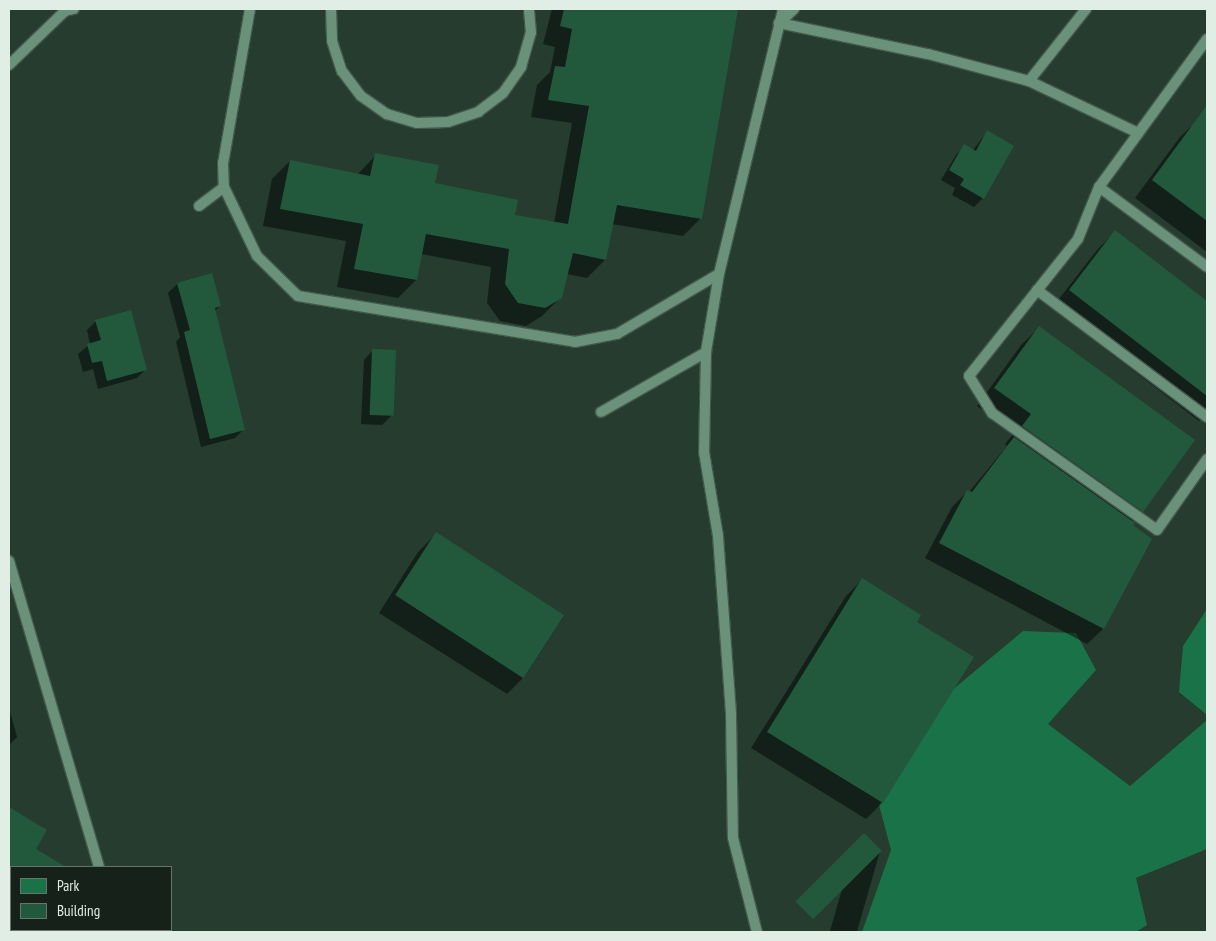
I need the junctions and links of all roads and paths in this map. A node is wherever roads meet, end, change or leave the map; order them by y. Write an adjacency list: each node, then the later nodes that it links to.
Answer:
1 (74, 9): 11 (lane)
2 (250, 9): 15 (lane)
3 (329, 9): 4 (lane)
4 (529, 9)
5 (783, 9): 8 (lane)
6 (794, 9): 8 (lane)
7 (1086, 9): 12 (lane)
8 (779, 23): 12 (lane); 18 (lane)
9 (1207, 39): 10 (lane)
10 (1203, 53): 13 (lane)
11 (9, 64)
12 (1030, 81): 13 (lane)
13 (1138, 133): 14 (lane)
14 (1099, 186): 17 (lane); 19 (lane)
15 (224, 187): 16 (lane); 18 (lane)
16 (199, 206)
17 (1207, 267)
18 (719, 274): 20 (lane)
19 (1037, 290): 22 (lane); 23 (lane)
20 (706, 352): 21 (lane); 26 (lane)
21 (601, 412)
22 (1207, 417)
23 (1207, 459)
24 (9, 561): 25 (lane)
25 (99, 866)
26 (757, 932)

